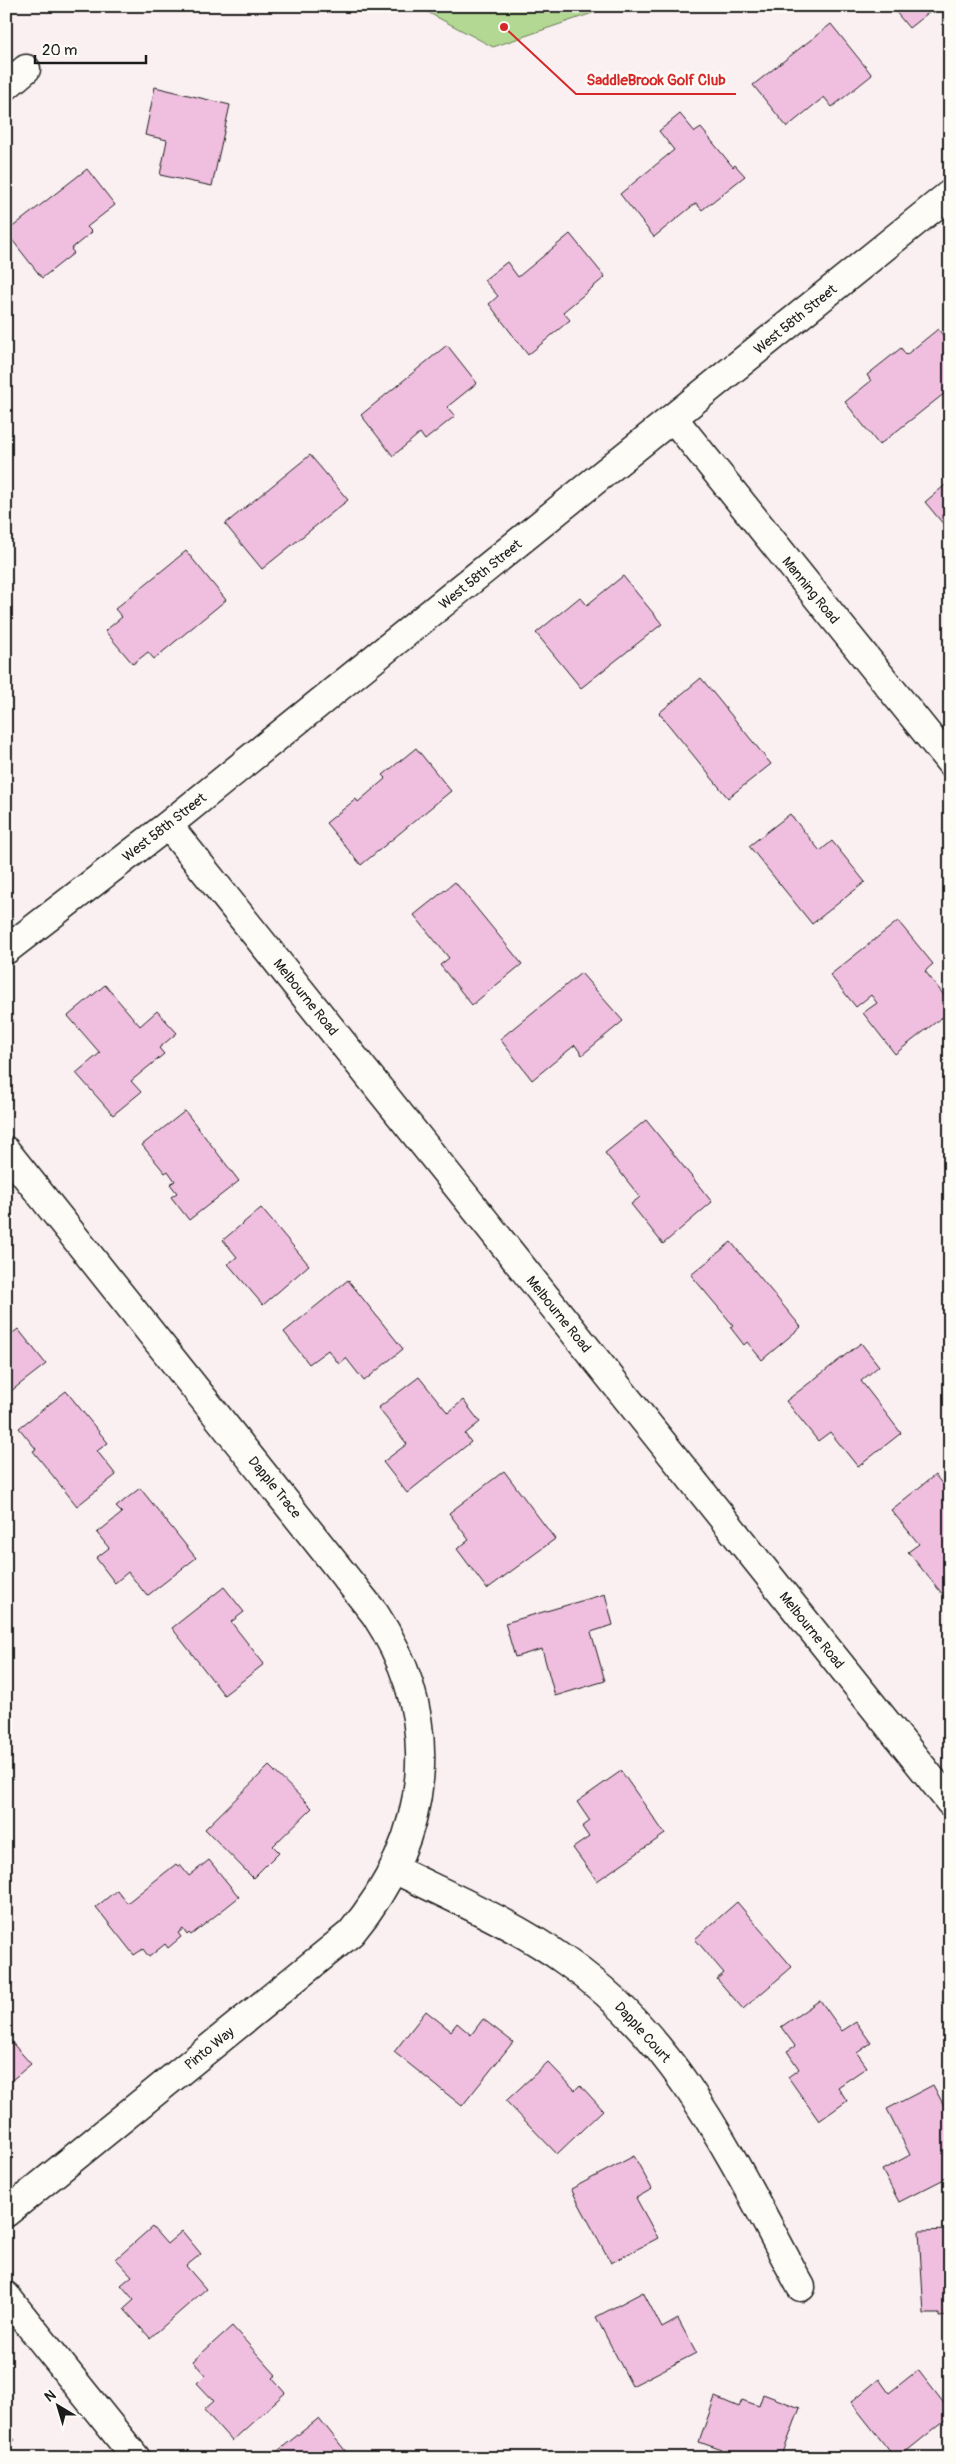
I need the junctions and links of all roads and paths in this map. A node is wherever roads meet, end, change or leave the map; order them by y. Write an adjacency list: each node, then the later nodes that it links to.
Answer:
1 (950, 194): 2 (street, West 58th Street)
2 (672, 418): 3 (street, Manning Road); 4 (street, West 58th Street)
3 (950, 762)
4 (168, 825): 5 (street, West 58th Street); 7 (street, Melbourne Road)
5 (6, 950)
6 (6, 1151): 8 (street, Dapple Trace)
7 (950, 1802)
8 (394, 1869): 9 (street, Pinto Way); 10 (street, Dapple Court)
9 (6, 2214)
10 (801, 2286)
11 (6, 2296): 12 (street)
12 (136, 2458)

